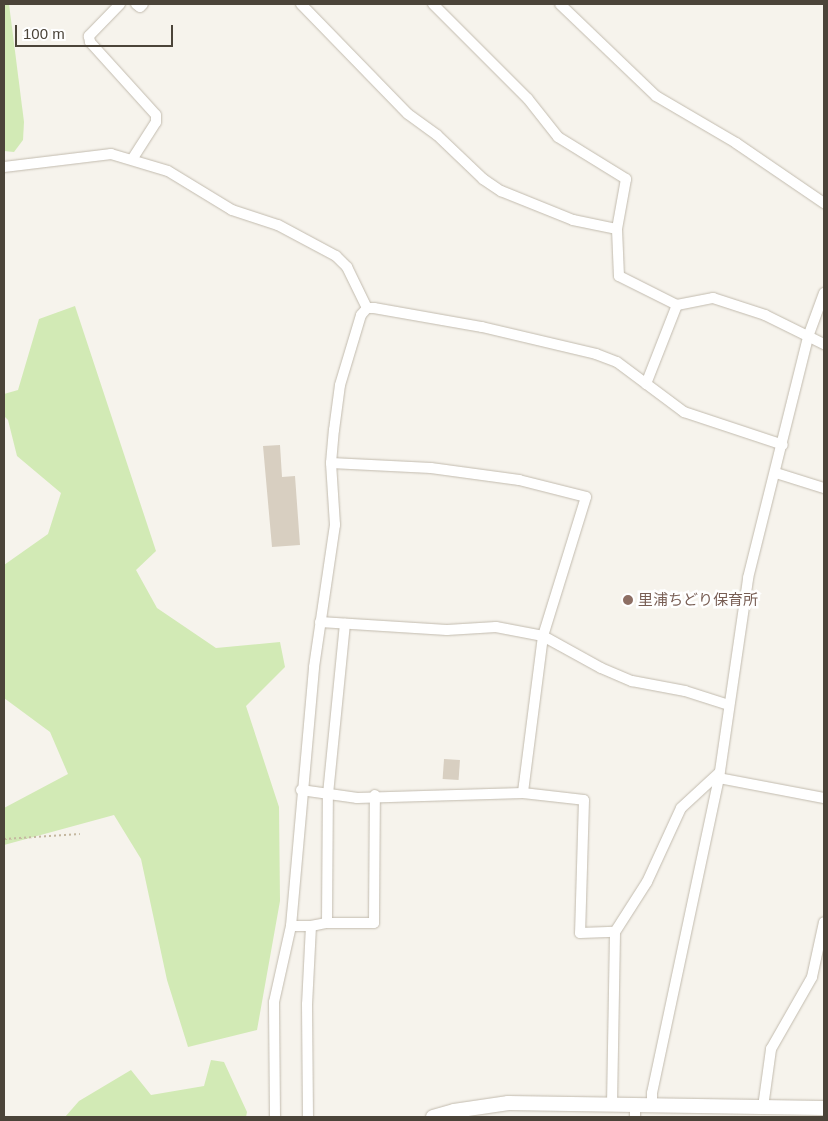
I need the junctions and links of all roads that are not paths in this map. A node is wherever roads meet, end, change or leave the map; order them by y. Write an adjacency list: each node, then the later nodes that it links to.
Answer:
1 (120, 4): 7 (street)
2 (136, 4): 3 (street)
3 (143, 4)
4 (301, 4): 10 (street)
5 (432, 4): 10 (street)
6 (560, 4): 9 (street)
7 (133, 158): 8 (street); 13 (street)
8 (4, 167)
9 (824, 203)
10 (617, 230): 12 (street)
11 (824, 293): 14 (street)
12 (677, 305): 14 (street); 16 (street)
13 (367, 308): 16 (street); 18 (street)
14 (809, 334): 15 (street); 17 (street)
15 (824, 344)
16 (646, 384): 17 (street)
17 (783, 445): 19 (street)
18 (331, 463): 21 (street); 23 (street)
19 (776, 472): 20 (street); 24 (street)
20 (824, 488)
21 (320, 622): 22 (street); 26 (street)
22 (345, 624): 23 (street); 27 (street)
23 (543, 636): 24 (street); 28 (street)
24 (729, 705): 25 (street)
25 (719, 775): 30 (street); 35 (street); 37 (street)
26 (301, 790): 27 (street); 33 (street)
27 (328, 794): 29 (street); 32 (street)
28 (523, 794): 29 (street); 35 (street)
29 (375, 795): 32 (street)
30 (824, 798)
31 (824, 922): 38 (street)
32 (327, 923): 34 (street)
33 (290, 926): 34 (street); 41 (street)
34 (310, 926): 42 (street)
35 (616, 932): 36 (street)
36 (612, 1105): 40 (street); 43 (street)
37 (652, 1107): 38 (street); 40 (street)
38 (763, 1107): 39 (street)
39 (824, 1108)
40 (635, 1112)
41 (276, 1117)
42 (308, 1117)
43 (434, 1117)

